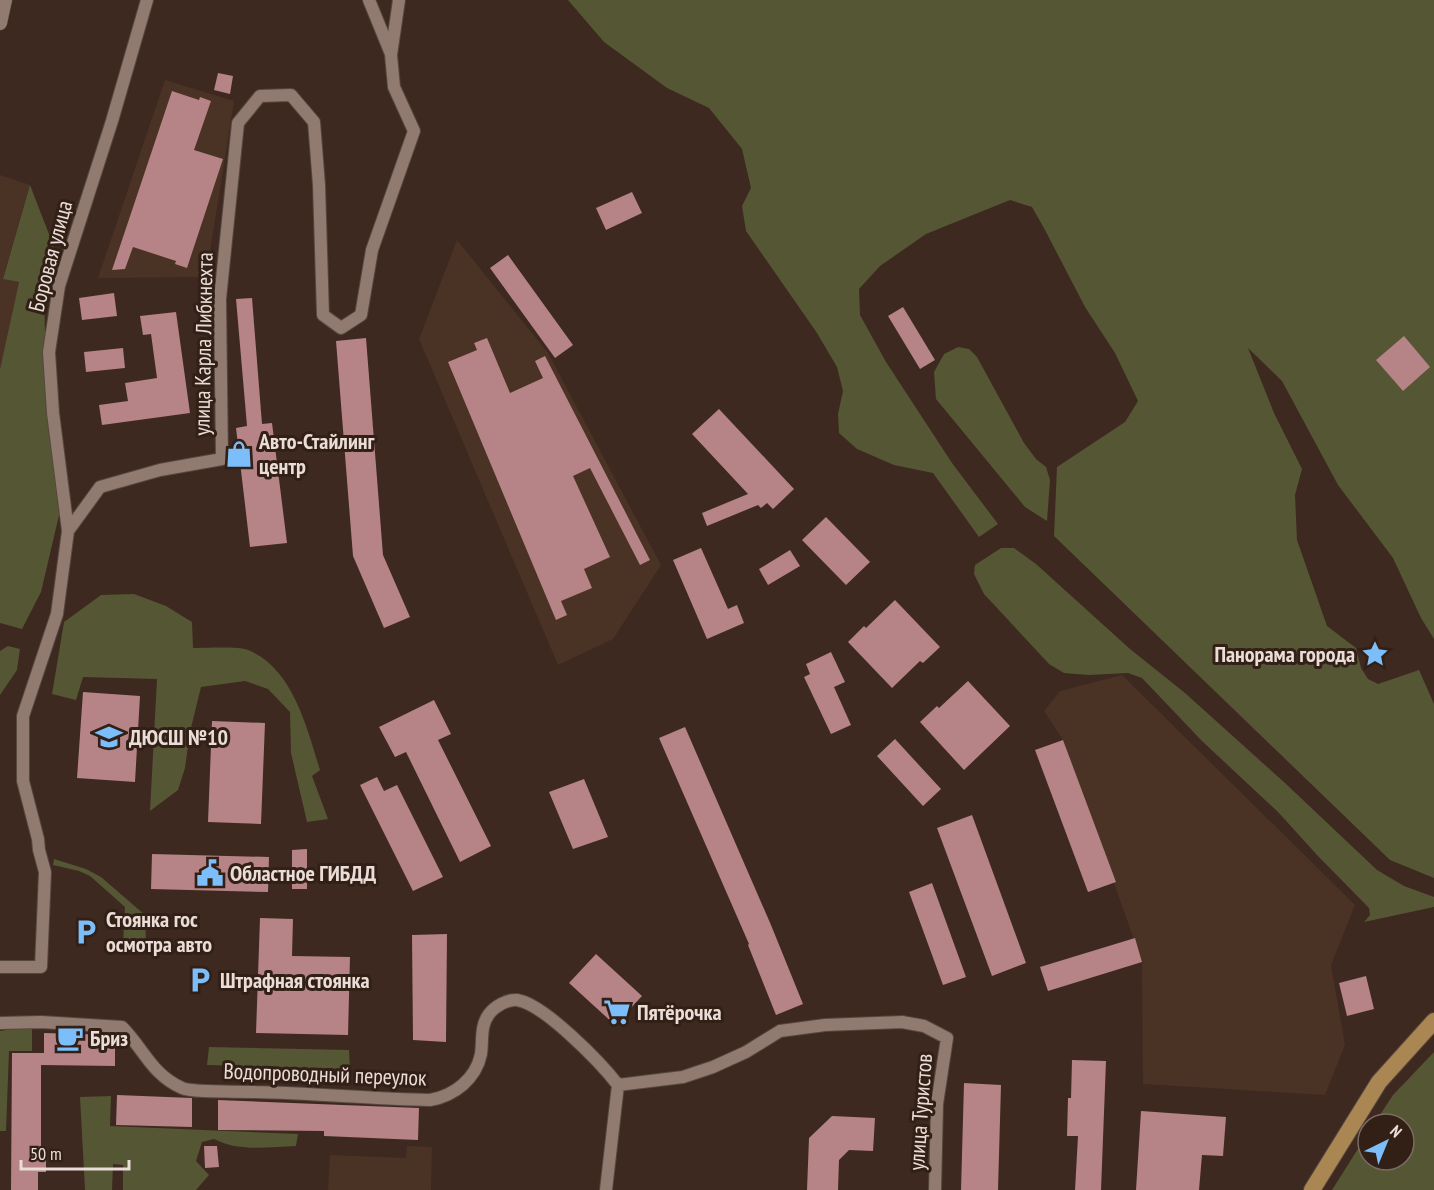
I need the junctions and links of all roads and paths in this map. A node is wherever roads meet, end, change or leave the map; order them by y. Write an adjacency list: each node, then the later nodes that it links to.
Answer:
1 (6, 0): 5 (street)
2 (147, 0): 7 (street, Боровая улица)
3 (369, 0): 6 (street)
4 (399, 0): 6 (street)
5 (0, 23)
6 (391, 55): 7 (street, улица Карла Либкнехта)
7 (68, 531): 8 (street, улица Карла Либкнехта)
8 (0, 967)
9 (1434, 1021): 14 (main road)
10 (0, 1023): 11 (street, Водопроводный переулок)
11 (618, 1086): 12 (street); 13 (street, улица Туристов)
12 (606, 1190)
13 (935, 1190)
14 (1312, 1190)

